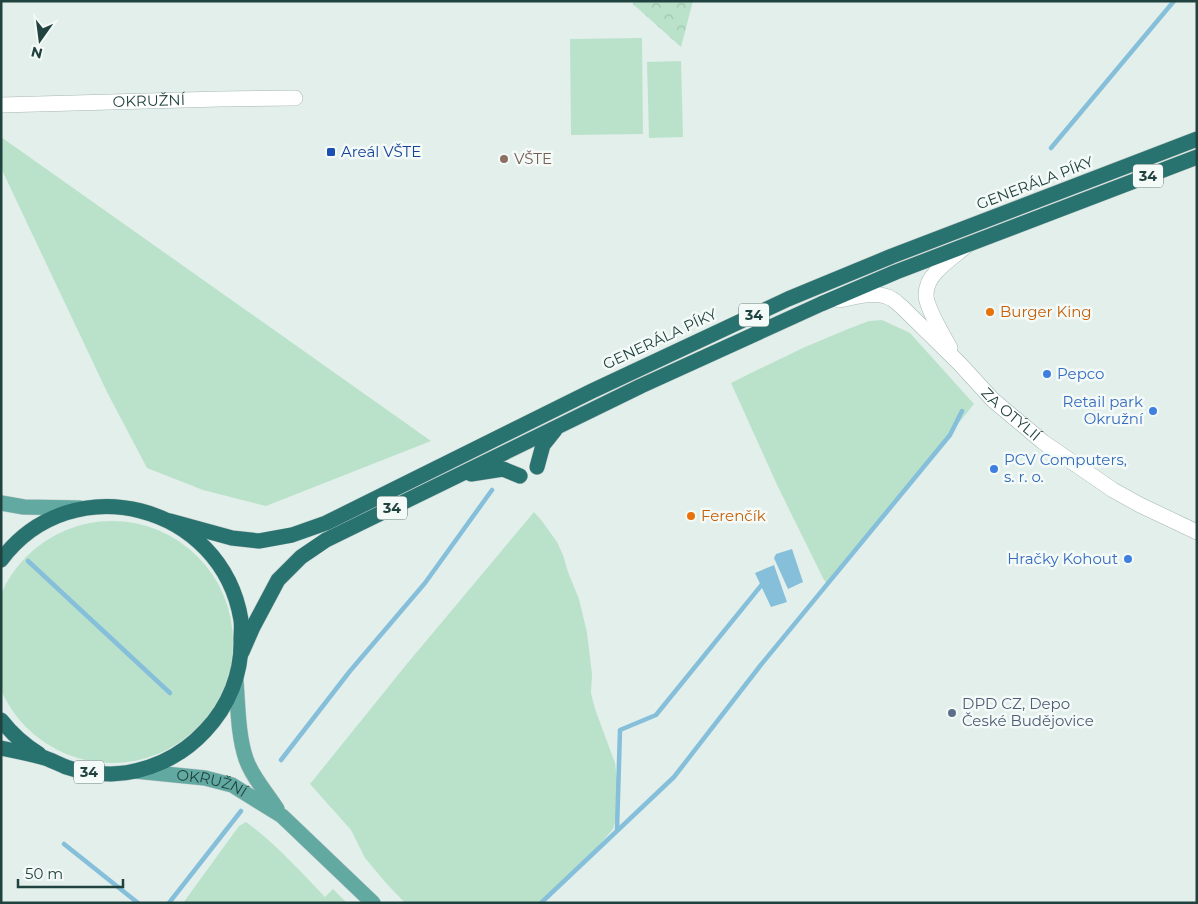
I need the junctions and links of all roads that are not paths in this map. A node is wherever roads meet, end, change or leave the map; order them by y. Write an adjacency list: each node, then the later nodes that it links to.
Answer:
1 (295, 98): 2 (street, OKRUŽNÍ)
2 (1, 105)
3 (1197, 139): 14 (highway, GENERÁLA PÍKY / 34)
4 (1197, 157): 5 (highway, 34)
5 (968, 244): 6 (highway, 34); 7 (street, ZA OTÝLIÍ)
6 (821, 304): 7 (street, ZA OTÝLIÍ); 8 (highway, 34)
7 (960, 364): 15 (street, ZA OTÝLIÍ)
8 (557, 427): 9 (highway); 10 (highway, 34)
9 (537, 467)
10 (457, 476): 11 (highway); 17 (highway, 34)
11 (520, 476)
12 (1, 503): 13 (main road)
13 (87, 508): 14 (highway, 34); 16 (highway, 34)
14 (170, 521): 17 (highway, 34)
15 (1197, 532)
16 (1, 560)
17 (242, 652): 18 (highway, 34)
18 (236, 681): 22 (highway, 34); 23 (main road, OKRUŽNÍ)
19 (1, 720): 21 (highway, 34)
20 (1, 748): 21 (highway, 34)
21 (47, 759): 22 (highway, 34)
22 (133, 771): 23 (main road, OKRUŽNÍ)
23 (282, 816): 24 (main road, OKRUŽNÍ)
24 (373, 903)

